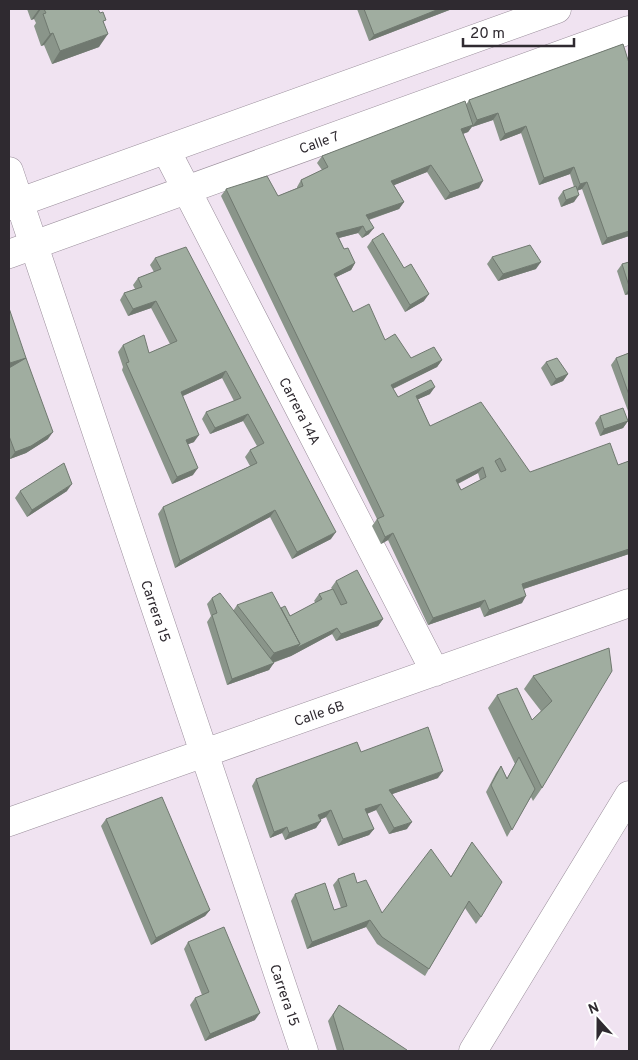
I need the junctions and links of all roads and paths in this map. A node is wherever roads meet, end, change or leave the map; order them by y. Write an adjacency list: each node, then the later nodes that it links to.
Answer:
1 (557, 9): 3 (main road)
2 (629, 30): 5 (main road, Calle 7)
3 (166, 150): 5 (main road, Carrera 14A); 6 (main road)
4 (9, 170): 6 (main road, Carrera 15)
5 (186, 190): 7 (main road, Calle 7); 9 (main road, Carrera 14A)
6 (14, 204): 7 (main road, Carrera 15)
7 (21, 250): 10 (main road, Carrera 15)
8 (629, 603): 9 (main road, Calle 6B)
9 (434, 672): 10 (main road, Calle 6B)
10 (204, 753): 12 (main road, Calle 6B); 13 (main road, Carrera 15)
11 (629, 794): 14 (main road)
12 (9, 822)
13 (304, 1051)
14 (473, 1051)

